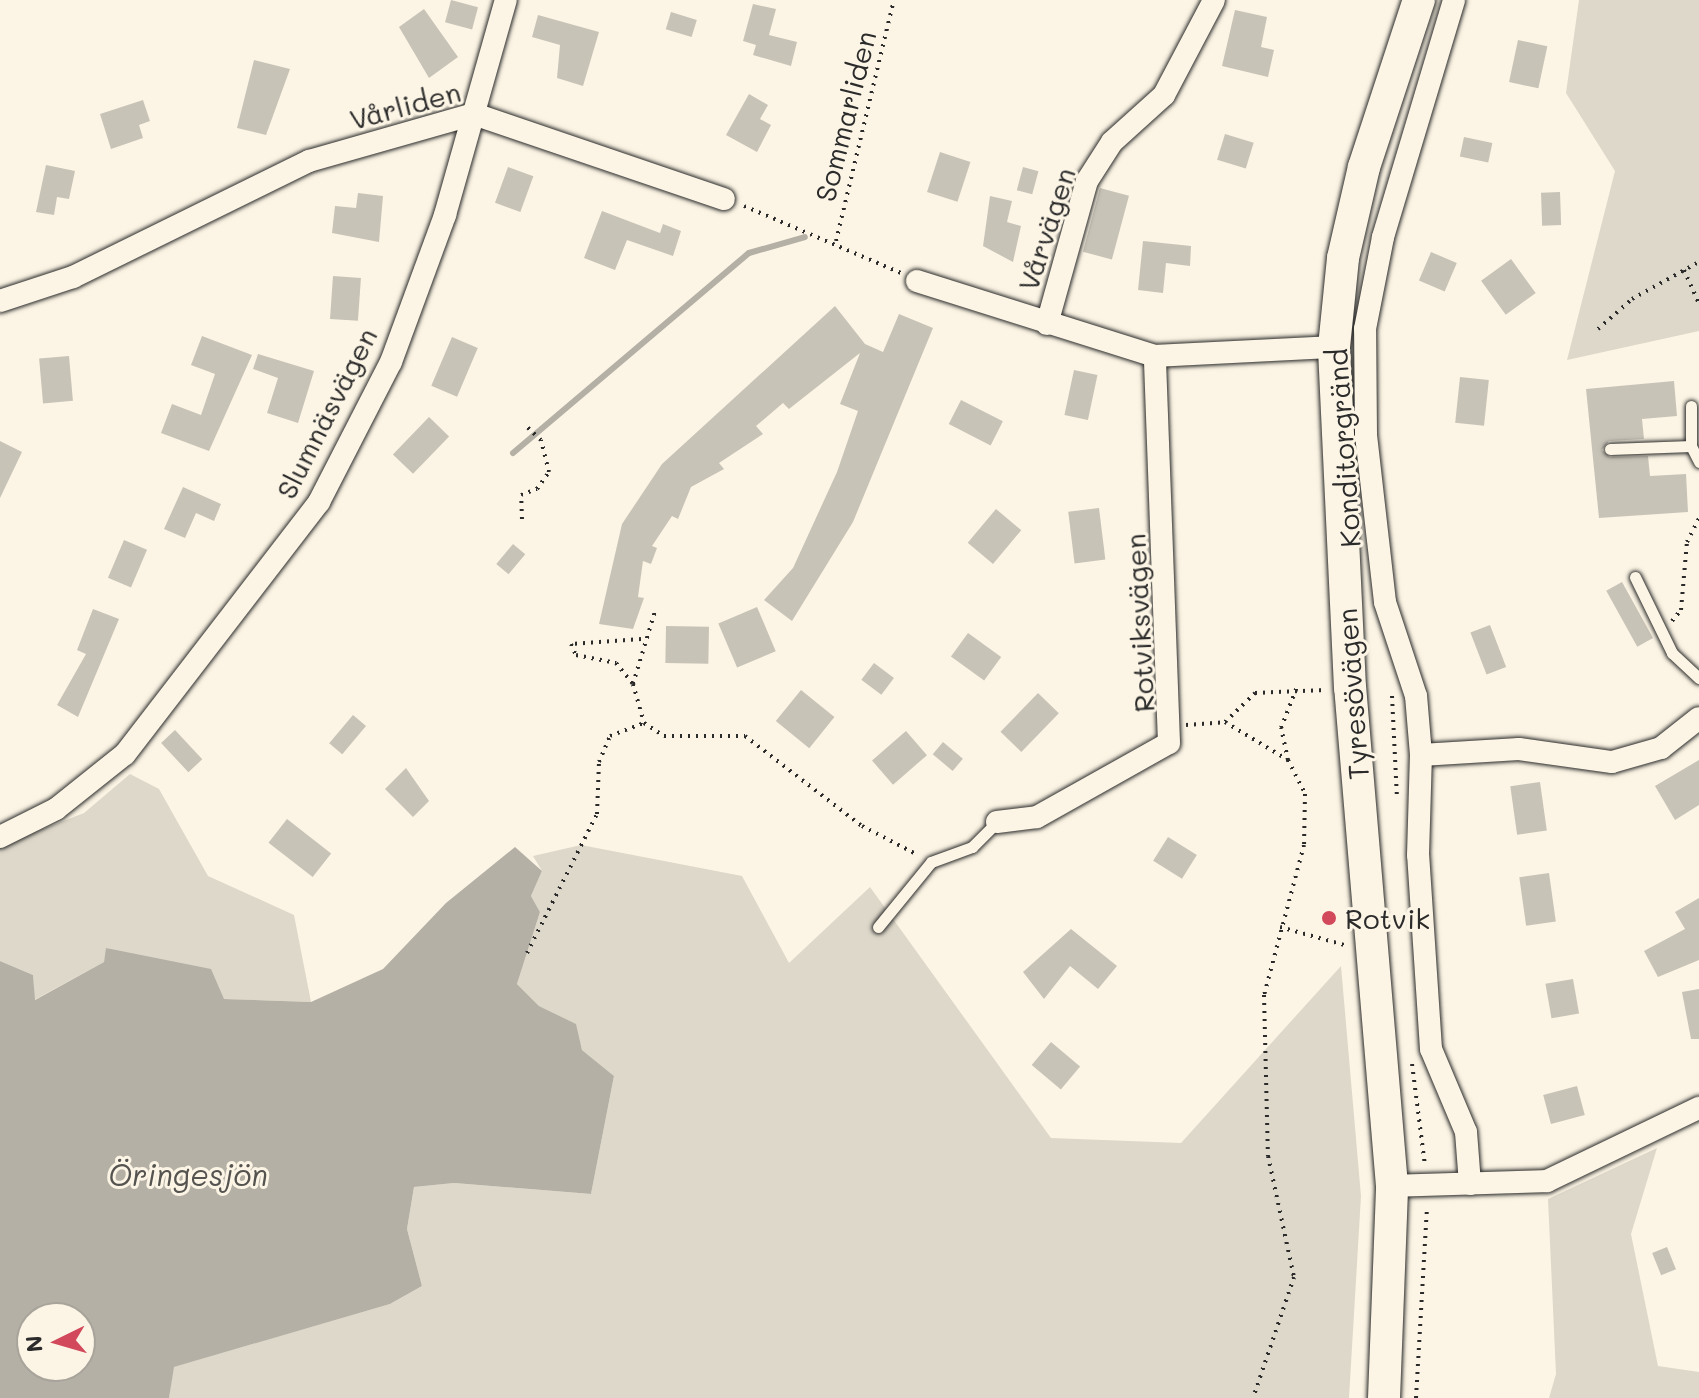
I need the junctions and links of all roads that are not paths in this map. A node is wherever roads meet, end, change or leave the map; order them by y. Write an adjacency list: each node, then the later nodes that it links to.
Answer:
1 (506, 0): 5 (street, Slumnäsvägen)
2 (1214, 0): 9 (street, Vårvägen)
3 (1419, 0): 10 (main road, Tyresövägen)
4 (1454, 0): 19 (street, Konditorgränd)
5 (474, 114): 6 (street, Vårliden); 8 (street, Vårliden); 21 (street, Slumnäsvägen)
6 (724, 199)
7 (917, 281): 9 (street, Vårvägen)
8 (0, 301)
9 (1047, 324): 11 (street, Vårvägen)
10 (1334, 347): 11 (street, Vårvägen); 25 (main road, Tyresövägen)
11 (1155, 356): 20 (street, Rotviksvägen)
12 (1691, 406): 13 (lane)
13 (1691, 446): 14 (lane); 15 (lane)
14 (1610, 449)
15 (1699, 462)
16 (1635, 577): 17 (lane)
17 (1699, 678)
18 (1699, 718): 19 (street)
19 (1421, 755): 24 (street, Konditorgränd)
20 (997, 822): 22 (lane)
21 (0, 837)
22 (878, 927)
23 (1699, 1108): 24 (street)
24 (1470, 1184): 25 (street)
25 (1392, 1186): 26 (main road, Tyresövägen)
26 (1384, 1398)

